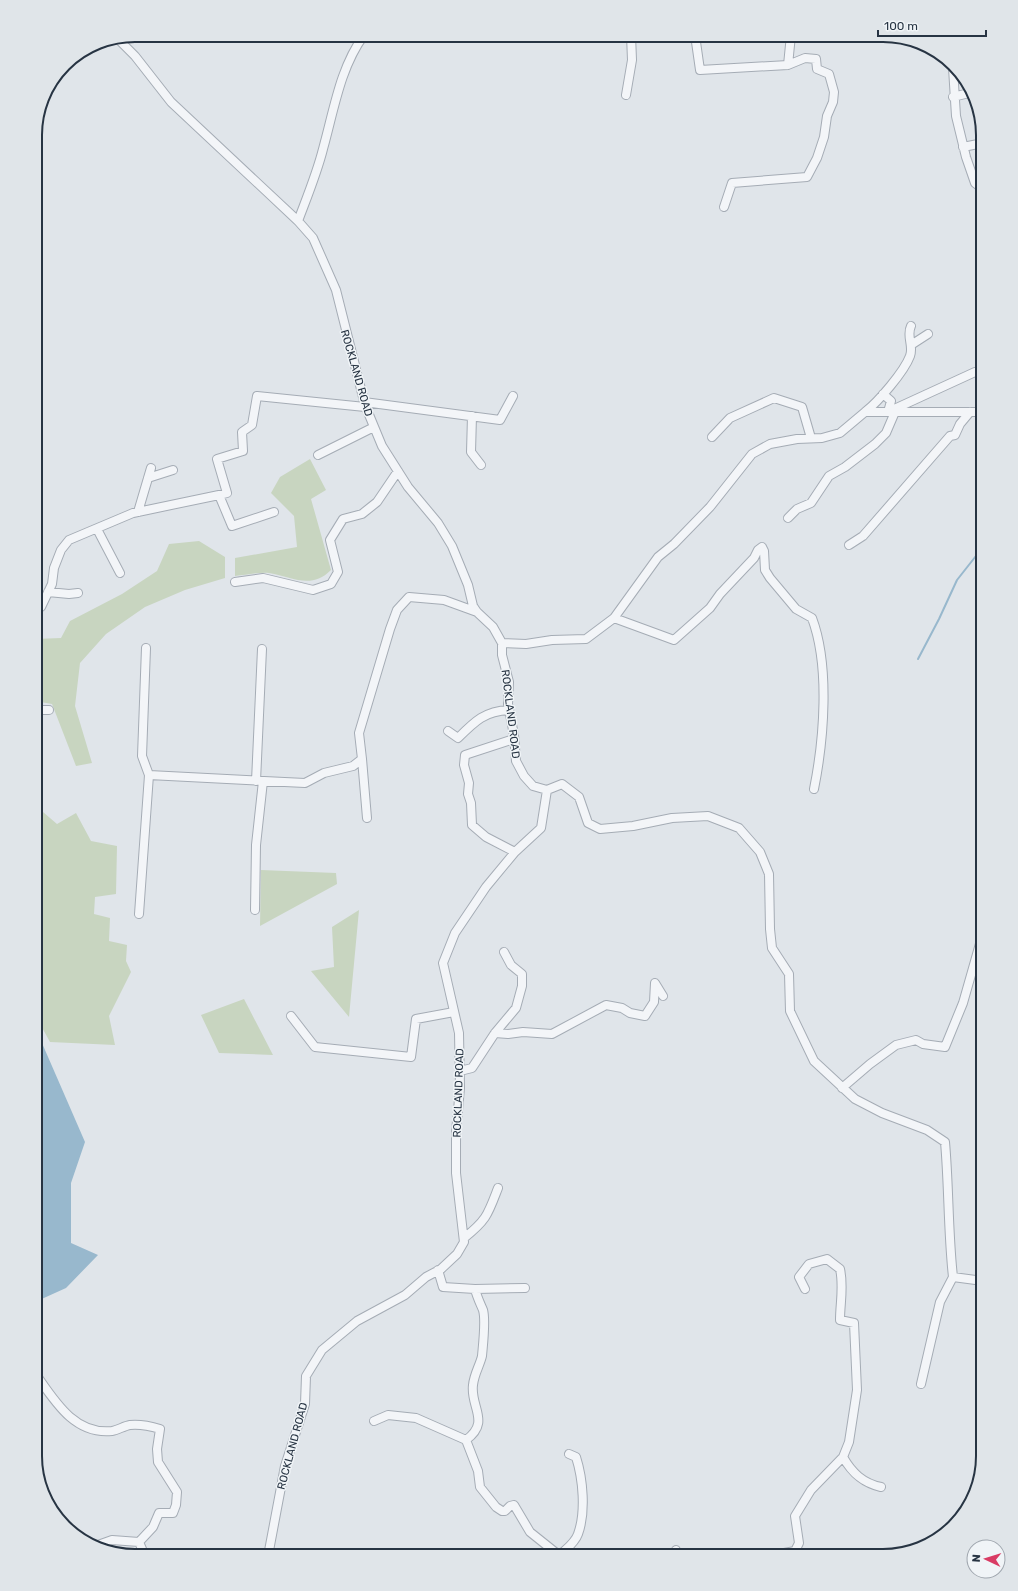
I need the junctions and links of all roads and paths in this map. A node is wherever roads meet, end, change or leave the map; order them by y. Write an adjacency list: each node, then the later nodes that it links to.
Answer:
1 (359, 42): 15 (street)
2 (631, 42): 9 (street)
3 (696, 42): 6 (street)
4 (790, 42): 6 (street)
5 (122, 43): 15 (street, ROCKLAND ROAD)
6 (788, 65): 14 (street)
7 (953, 74): 10 (street)
8 (966, 94): 10 (street)
9 (626, 95)
10 (953, 97): 12 (street)
11 (976, 144): 12 (street)
12 (963, 147): 13 (street)
13 (976, 184)
14 (724, 206)
15 (298, 221): 22 (street, ROCKLAND ROAD)
16 (911, 326): 18 (street)
17 (928, 334): 18 (street)
18 (911, 345): 20 (street)
19 (975, 372): 24 (street)
20 (883, 394): 23 (street); 24 (street)
21 (513, 396): 27 (street)
22 (364, 405): 27 (street); 28 (street, ROCKLAND ROAD); 37 (street)
23 (865, 412): 24 (street); 30 (street)
24 (892, 412): 25 (street); 40 (street)
25 (970, 412): 26 (street); 42 (street)
26 (976, 412)
27 (472, 416): 32 (street)
28 (374, 427): 31 (street); 35 (street, ROCKLAND ROAD)
29 (712, 437): 30 (street)
30 (811, 438): 49 (street)
31 (318, 455)
32 (481, 465)
33 (151, 468): 36 (street)
34 (173, 470): 36 (street)
35 (398, 471): 44 (street); 48 (street, ROCKLAND ROAD)
36 (148, 478): 38 (street)
37 (219, 495): 38 (street); 39 (street)
38 (138, 512): 41 (street)
39 (274, 512)
40 (788, 518)
41 (97, 530): 43 (street); 45 (street)
42 (849, 546)
43 (120, 572)
44 (236, 582)
45 (48, 592): 46 (street); 47 (street)
46 (78, 593)
47 (42, 605)
48 (477, 612): 50 (street, ROCKLAND ROAD); 58 (street)
49 (614, 618): 50 (street); 61 (street)
50 (502, 643): 55 (street, ROCKLAND ROAD)
51 (146, 648): 59 (street)
52 (262, 648): 60 (street)
53 (42, 710): 54 (street)
54 (49, 710)
55 (509, 710): 56 (street); 57 (street, ROCKLAND ROAD)
56 (448, 731)
57 (514, 739): 62 (street, ROCKLAND ROAD); 64 (street)
58 (362, 759): 60 (street); 63 (street)
59 (149, 775): 59 (street); 60 (street)
60 (259, 781): 65 (street)
61 (814, 789)
62 (548, 790): 64 (street, ROCKLAND ROAD); 73 (street)
63 (367, 818)
64 (515, 852): 69 (street, ROCKLAND ROAD)
65 (255, 910)
66 (504, 952): 71 (street)
67 (976, 958): 73 (street)
68 (663, 996): 71 (street)
69 (454, 1012): 70 (street); 72 (street, ROCKLAND ROAD)
70 (291, 1016)
71 (495, 1033): 72 (street)
72 (460, 1071): 75 (street, ROCKLAND ROAD)
73 (842, 1088): 77 (street)
74 (498, 1188): 75 (street)
75 (464, 1238): 76 (street, ROCKLAND ROAD)
76 (438, 1270): 81 (street); 92 (street, ROCKLAND ROAD)
77 (953, 1278): 78 (street); 83 (street)
78 (976, 1280)
79 (525, 1288): 81 (street)
80 (805, 1289): 87 (street)
81 (476, 1290): 85 (street)
82 (42, 1383): 89 (street)
83 (921, 1384)
84 (374, 1421): 85 (street)
85 (466, 1440): 93 (street)
86 (570, 1454): 94 (street)
87 (843, 1457): 88 (street); 95 (street)
88 (882, 1487)
89 (139, 1542): 90 (street); 91 (street)
90 (103, 1543)
91 (142, 1549)
92 (269, 1549)
93 (552, 1549)
94 (567, 1549)
95 (796, 1549)

